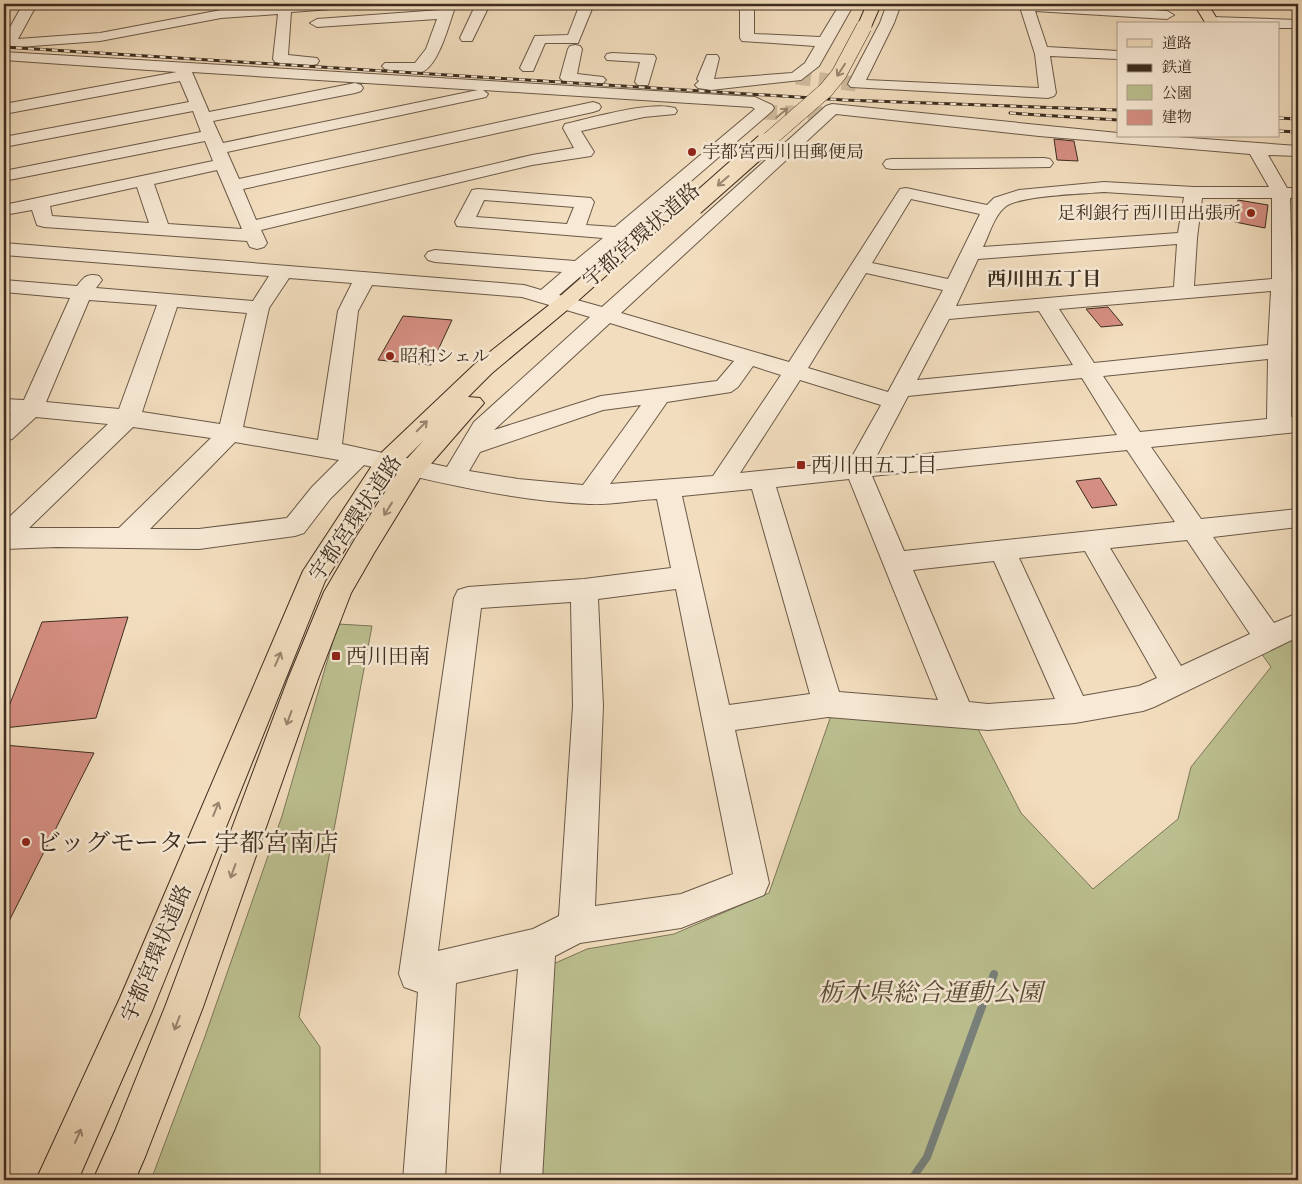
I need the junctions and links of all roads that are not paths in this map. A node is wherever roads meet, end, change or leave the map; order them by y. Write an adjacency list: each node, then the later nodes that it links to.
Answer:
1 (30, 4): 24 (street)
2 (345, 4): 11 (street)
3 (483, 4): 26 (street)
4 (587, 4): 33 (street)
5 (746, 4): 23 (street)
6 (847, 4): 23 (street)
7 (860, 4): 22 (main road, 宇都宮環状道路)
8 (874, 4): 22 (main road, 宇都宮環状道路)
9 (894, 4): 27 (street)
10 (1200, 4): 17 (main road)
11 (286, 8): 15 (street); 21 (street)
12 (447, 9): 21 (street); 26 (street)
13 (1028, 9): 14 (street); 18 (street); 27 (street)
14 (1167, 15)
15 (161, 18): 16 (street); 24 (street)
16 (104, 22)
17 (1212, 22)
18 (1117, 23)
19 (1280, 24): 20 (street)
20 (1298, 24)
21 (294, 25): 32 (street)
22 (857, 26): 84 (main road, 宇都宮環状道路, bridge)
23 (825, 42): 37 (street)
24 (5, 47): 30 (street)
25 (575, 49): 39 (street)
26 (432, 50): 32 (street)
27 (1041, 51): 28 (street)
28 (1117, 56)
29 (612, 57): 39 (street)
30 (39, 58): 34 (street); 41 (street)
31 (712, 58): 37 (street)
32 (419, 68): 35 (street)
33 (528, 68)
34 (184, 71): 36 (street); 41 (street); 43 (street)
35 (465, 72)
36 (393, 80): 38 (street); 43 (street)
37 (711, 85): 39 (street)
38 (514, 87): 39 (street); 45 (street)
39 (642, 89): 40 (street); 44 (street)
40 (674, 97): 50 (street); 68 (street)
41 (46, 101): 42 (street)
42 (4, 109)
43 (201, 111): 49 (street); 51 (street)
44 (525, 122): 45 (street); 50 (street)
45 (395, 131): 51 (street); 58 (street)
46 (1039, 131): 47 (street); 54 (street); 88 (street)
47 (1117, 137)
48 (1123, 138): 52 (street)
49 (4, 142)
50 (545, 144): 67 (street)
51 (217, 149): 56 (street); 57 (street); 58 (street)
52 (1256, 149): 53 (street); 61 (street)
53 (1298, 151)
54 (1044, 162): 55 (street); 59 (street)
55 (892, 164)
56 (4, 176)
57 (144, 181): 62 (street); 65 (street)
58 (233, 186): 67 (street)
59 (1053, 192): 60 (street); 64 (street)
60 (1194, 192): 61 (street); 69 (street)
61 (1290, 193): 78 (street)
62 (40, 203): 63 (street); 65 (street)
63 (4, 210)
64 (991, 211): 71 (street); 74 (street)
65 (160, 229): 67 (street)
66 (574, 230): 66 (street); 68 (street)
67 (252, 232): 76 (street)
68 (619, 233): 75 (street)
69 (1187, 238): 71 (street); 81 (street)
70 (4, 250): 73 (street)
71 (970, 254): 80 (street)
72 (435, 256): 75 (street)
73 (113, 257): 76 (street); 82 (street)
74 (860, 266): 80 (street); 92 (street)
75 (580, 267): 84 (street)
76 (276, 270): 77 (street); 86 (street)
77 (365, 278): 84 (street); 103 (street)
78 (1290, 284): 81 (street); 89 (street)
79 (4, 286): 82 (street)
80 (954, 287): 87 (street)
81 (1184, 292): 85 (street)
82 (82, 293): 83 (street); 96 (street)
83 (170, 300): 86 (street); 97 (street)
84 (563, 302): 88 (street); 104 (main road, 宇都宮環状道路)
85 (1045, 304): 87 (street); 91 (street)
86 (259, 308): 100 (street)
87 (942, 313): 93 (street)
88 (606, 315): 90 (street); 102 (street)
89 (1279, 351): 91 (street); 98 (street)
90 (748, 358): 92 (street); 94 (street)
91 (1087, 370): 93 (street); 101 (street)
92 (794, 372): 93 (street); 108 (street)
93 (897, 395): 105 (street)
94 (658, 396): 102 (street); 110 (street)
95 (4, 406): 96 (street)
96 (32, 408): 97 (street); 99 (street)
97 (128, 418): 100 (street); 113 (street)
98 (1288, 425): 101 (street)
99 (4, 433)
100 (230, 433): 103 (street); 114 (street)
101 (1133, 440): 105 (street); 112 (street)
102 (473, 446): 106 (street)
103 (329, 450): 104 (street)
104 (387, 461): 106 (street); 114 (street); 130 (main road, 宇都宮環状道路, one-way to 104); 131 (main road, 宇都宮環状道路, one-way to 131)
105 (857, 469): 107 (street); 117 (street)
106 (453, 477): 110 (street)
107 (761, 478): 108 (street); 123 (street)
108 (721, 483): 109 (street)
109 (668, 489): 110 (street); 118 (street)
110 (590, 495)
111 (1298, 518): 112 (street)
112 (1194, 529): 115 (street); 121 (street)
113 (4, 538): 114 (street)
114 (125, 538)
115 (1092, 540): 116 (street); 122 (street)
116 (1002, 550): 117 (street); 124 (street)
117 (897, 562): 125 (street)
118 (686, 577): 119 (street); 126 (street)
119 (584, 590): 127 (street); 129 (street)
120 (1298, 624): 121 (street)
121 (1268, 637): 122 (street)
122 (1174, 683): 124 (street)
123 (828, 704): 125 (street); 126 (street)
124 (1075, 710): 125 (street)
125 (960, 714)
126 (716, 720): 127 (street)
127 (576, 926): 128 (street)
128 (538, 946): 129 (street); 133 (street)
129 (438, 971): 132 (street)
130 (57, 1180)
131 (114, 1180)
132 (424, 1180)
133 (521, 1180)

